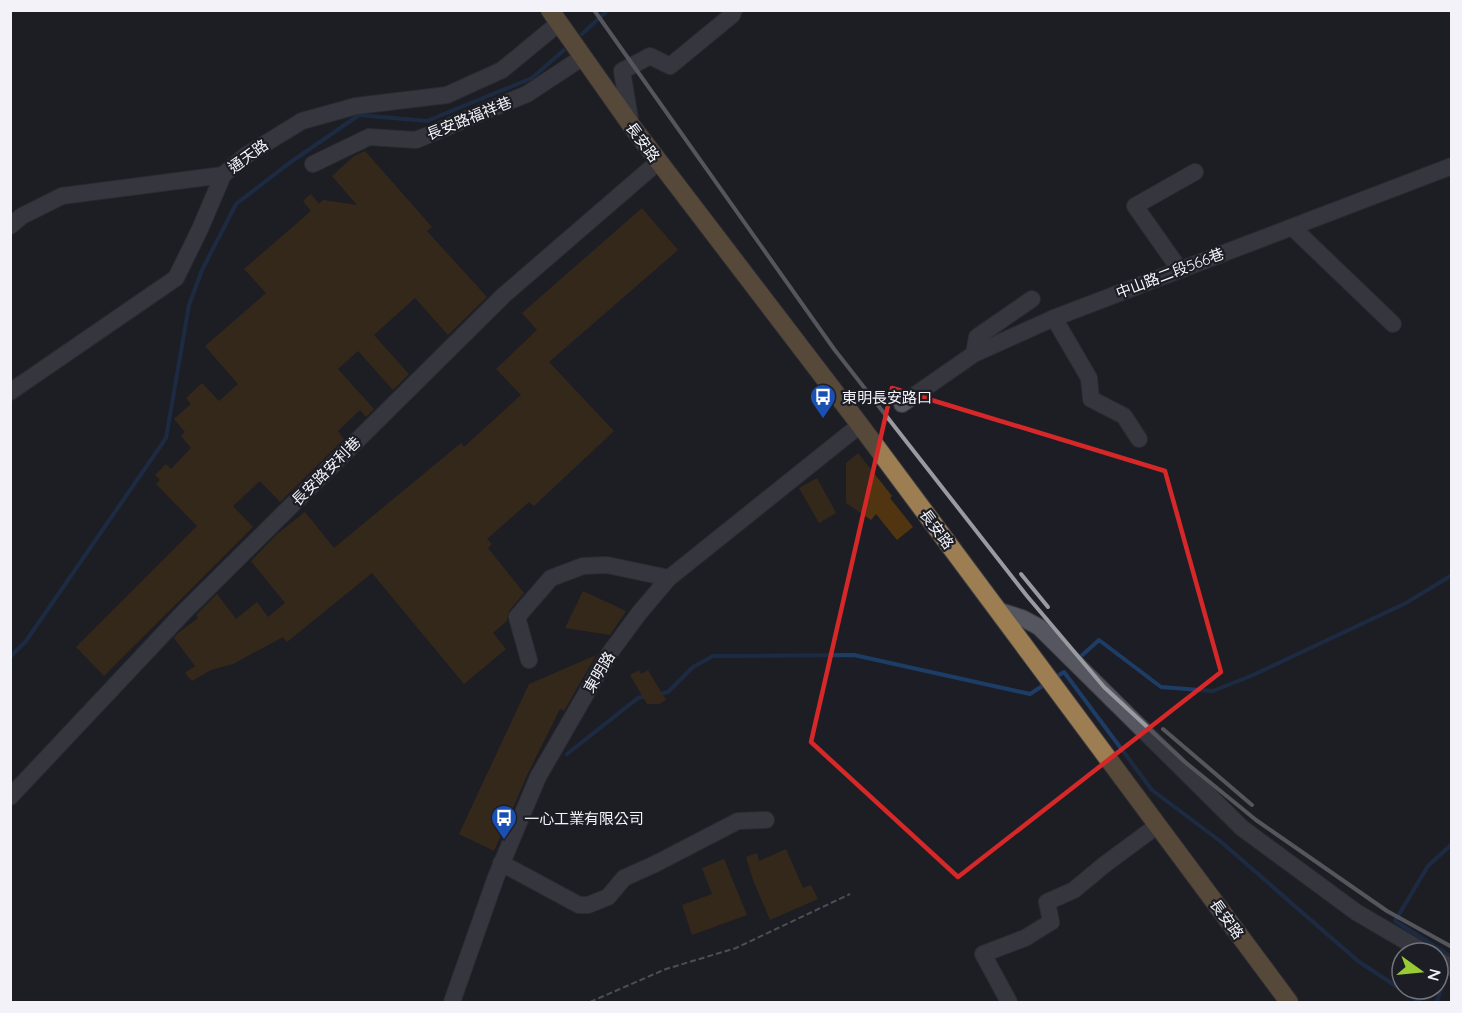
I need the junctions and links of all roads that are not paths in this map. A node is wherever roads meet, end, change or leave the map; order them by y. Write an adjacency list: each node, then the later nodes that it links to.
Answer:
1 (734, 10): 4 (street)
2 (554, 17): 3 (main road, 通天路); 9 (street, 通天路)
3 (583, 57): 4 (main road, 長安路); 6 (street, 長安路福祥巷)
4 (631, 125): 5 (main road, 長安路)
5 (658, 162): 19 (main road, 長安路); 24 (street, 長安路安利巷)
6 (313, 164)
7 (1452, 166): 11 (street, 中山路二段566巷)
8 (1195, 172): 12 (street)
9 (223, 175): 10 (street); 17 (street, 通天路)
10 (10, 226)
11 (1292, 227): 12 (street, 中山路二段566巷); 15 (street)
12 (1180, 270): 14 (street, 中山路二段566巷)
13 (1032, 299): 16 (street)
14 (1054, 318): 16 (street, 中山路二段566巷); 20 (street)
15 (1393, 324)
16 (974, 354): 18 (street, 中山路二段566巷)
17 (10, 392)
18 (902, 404)
19 (860, 425): 21 (street, 東明路); 22 (main road, 長安路)
20 (1139, 439)
21 (669, 578): 23 (street); 27 (street, 東明路)
22 (997, 610): 26 (main road, 長安路); 28 (street)
23 (529, 660)
24 (10, 797)
25 (766, 820): 27 (street)
26 (1158, 825): 30 (street); 31 (main road, 長安路)
27 (501, 863): 29 (street, 東明路)
28 (1406, 941)
29 (452, 1002)
30 (1009, 1002)
31 (1289, 1002)

